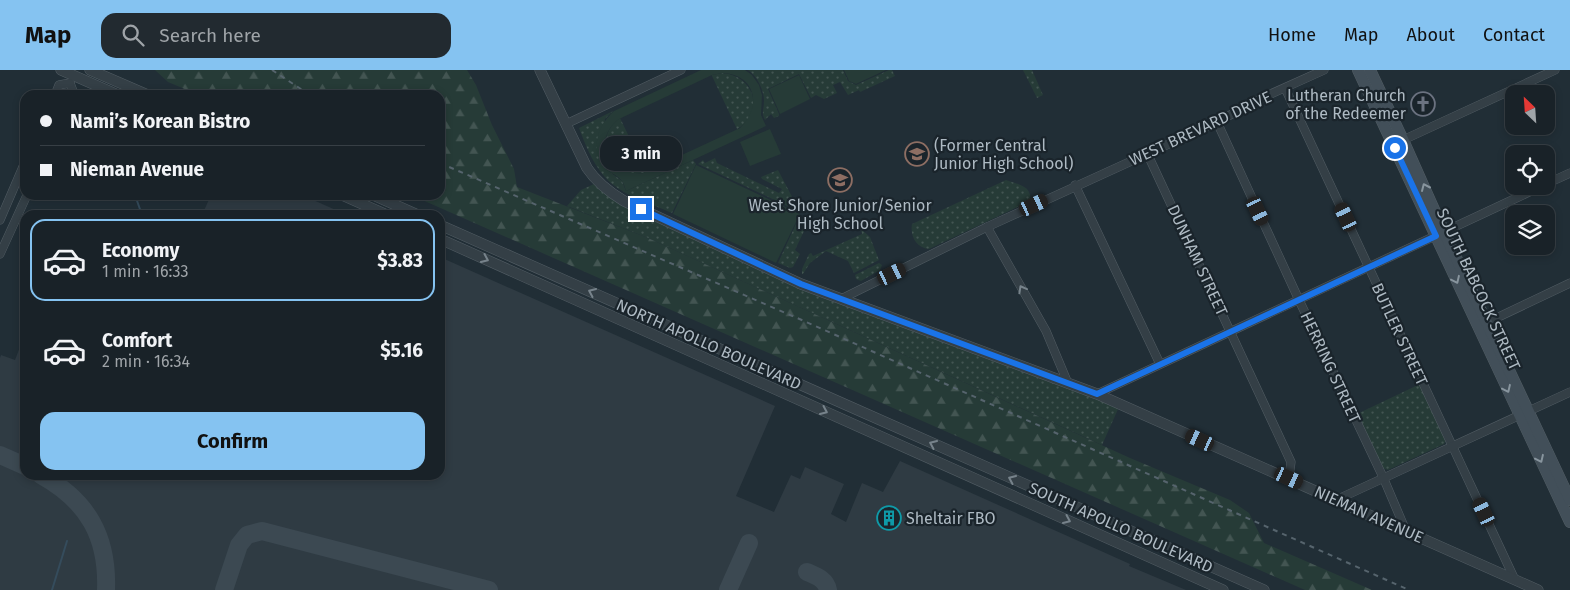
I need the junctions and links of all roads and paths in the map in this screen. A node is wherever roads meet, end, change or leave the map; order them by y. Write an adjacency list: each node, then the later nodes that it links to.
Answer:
1 (62, 70): 9 (street)
2 (90, 70): 14 (street)
3 (540, 70): 16 (street)
4 (681, 70): 16 (street)
5 (1324, 70): 10 (street, WEST BREVARD DRIVE)
6 (1358, 70): 18 (main road, SOUTH BABCOCK STREET)
7 (1370, 70): 17 (main road, SOUTH BABCOCK STREET)
8 (1554, 70): 17 (street)
9 (73, 76): 11 (street); 12 (street); 13 (street)
10 (1285, 88): 15 (street, WEST BREVARD DRIVE); 36 (street, BUTLER STREET)
11 (57, 90)
12 (73, 90)
13 (106, 90)
14 (136, 90)
15 (1217, 122): 19 (street, WEST BREVARD DRIVE); 39 (street, HERRING STREET)
16 (566, 124): 38 (street, NIEMAN AVENUE)
17 (1404, 140): 18 (street); 33 (main road, SOUTH BABCOCK STREET, one-way to 17)
18 (1395, 148): 33 (main road, SOUTH BABCOCK STREET)
19 (1147, 153): 23 (street, WEST BREVARD DRIVE); 41 (street, DUNHAM STREET)
20 (1570, 173): 22 (street)
21 (20, 174): 30 (street)
22 (1555, 180)
23 (1075, 186): 32 (street, WEST BREVARD DRIVE); 42 (street)
24 (1523, 195): 33 (street)
25 (353, 200): 28 (street)
26 (384, 200): 29 (street)
27 (20, 210): 35 (street)
28 (376, 210)
29 (407, 210)
30 (0, 220)
31 (445, 227): 48 (street, NORTH APOLLO BOULEVARD, one-way to 31)
32 (987, 227): 38 (street, WEST BREVARD DRIVE); 43 (street, one-way to 32)
33 (1440, 234): 36 (street); 40 (main road, SOUTH BABCOCK STREET); 46 (main road, SOUTH BABCOCK STREET, one-way to 46)
34 (445, 241): 49 (street, NORTH APOLLO BOULEVARD, one-way to 49)
35 (0, 254)
36 (1369, 268): 39 (street); 47 (street, BUTLER STREET)
37 (1570, 283): 40 (street)
38 (843, 298): 43 (street, NIEMAN AVENUE)
39 (1299, 300): 41 (street); 50 (street, HERRING STREET)
40 (1488, 322): 46 (main road, SOUTH BABCOCK STREET)
41 (1231, 331): 42 (street); 51 (street, DUNHAM STREET)
42 (1160, 364): 45 (street)
43 (1067, 381): 45 (street, NIEMAN AVENUE)
44 (1570, 392): 46 (street)
45 (1097, 394): 51 (street, NIEMAN AVENUE)
46 (1524, 413): 47 (street); 53 (main road, SOUTH BABCOCK STREET); 54 (main road, SOUTH BABCOCK STREET, one-way to 54)
47 (1453, 445): 50 (street); 56 (street, BUTLER STREET)
48 (977, 463): 58 (street, SOUTH APOLLO BOULEVARD, one-way to 48)
49 (958, 471): 57 (street, SOUTH APOLLO BOULEVARD, one-way to 57)
50 (1383, 477): 52 (street); 55 (street, HERRING STREET)
51 (1289, 478): 52 (street, NIEMAN AVENUE)
52 (1336, 500): 55 (street, NIEMAN AVENUE)
53 (1570, 500)
54 (1570, 522)
55 (1406, 531): 56 (street, NIEMAN AVENUE)
56 (1515, 580): 59 (street, NIEMAN AVENUE)
57 (1223, 590)
58 (1264, 590)
59 (1538, 590)

